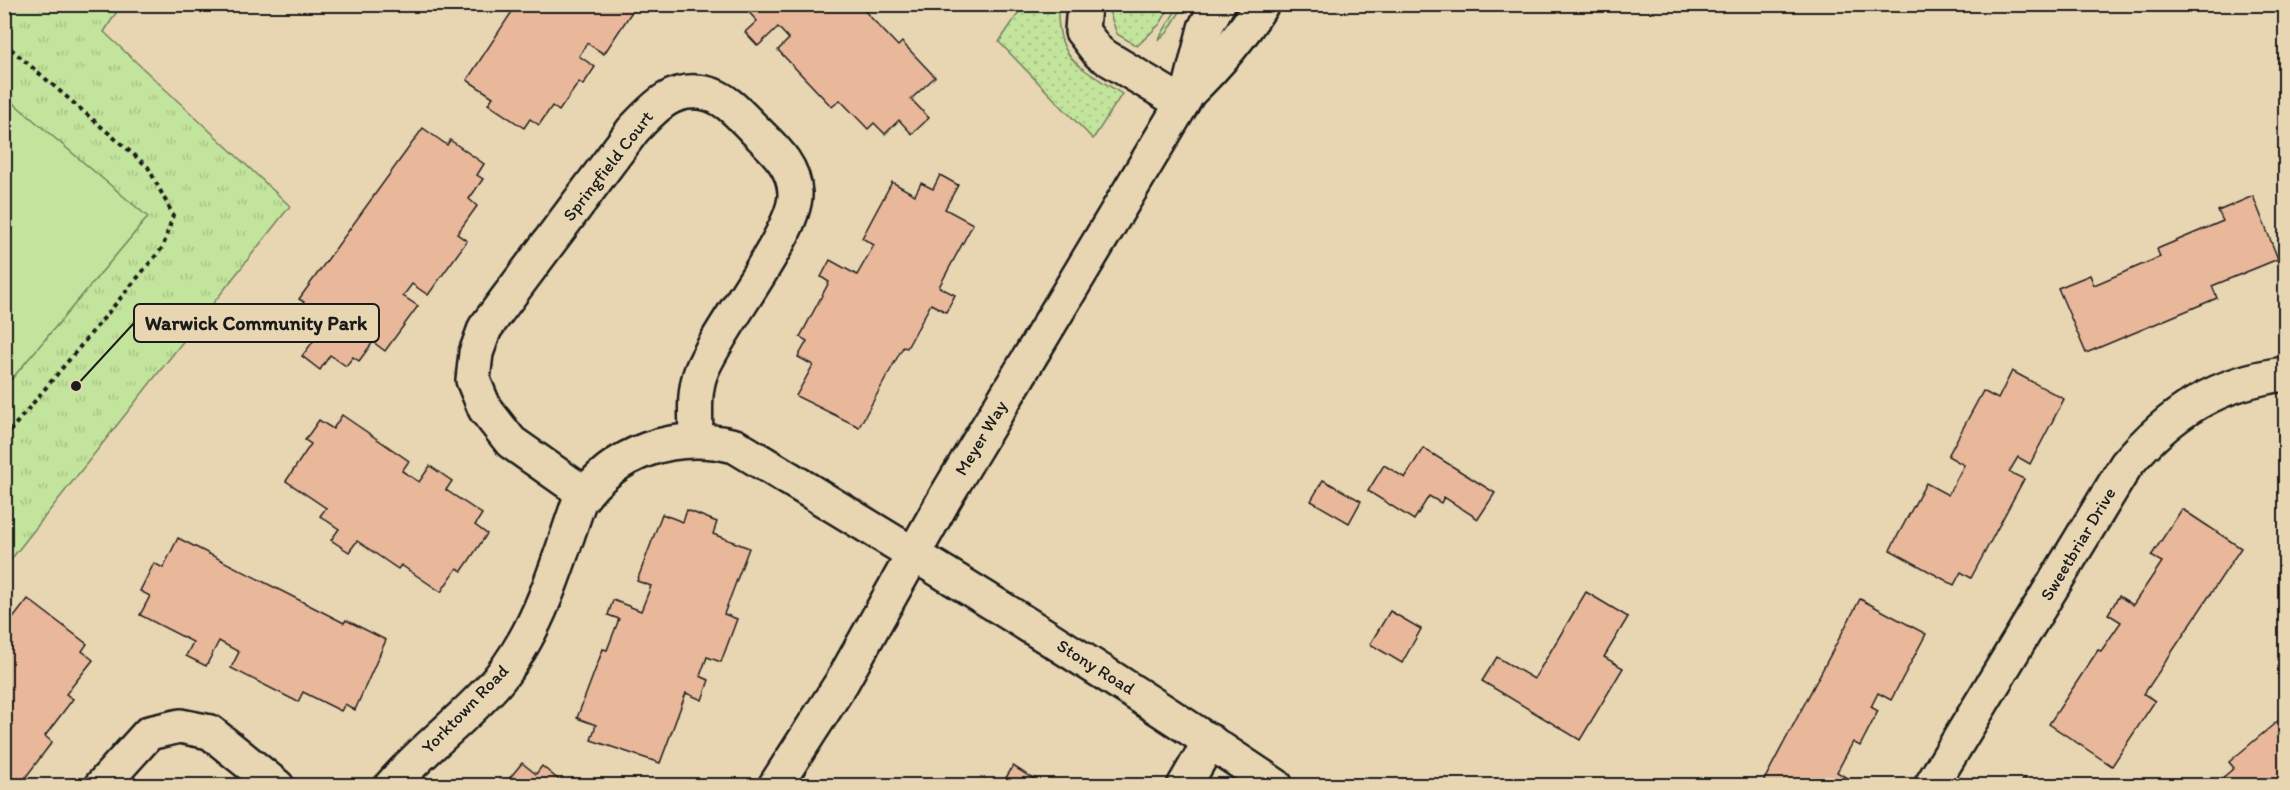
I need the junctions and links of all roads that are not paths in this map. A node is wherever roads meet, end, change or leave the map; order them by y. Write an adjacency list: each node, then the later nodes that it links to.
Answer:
1 (1084, 4): 4 (street)
2 (1218, 4): 4 (street, Meyer Way)
3 (1262, 4): 4 (street, Meyer Way)
4 (1186, 97): 8 (street, Meyer Way)
5 (2286, 374): 16 (street, Sweetbriar Drive)
6 (696, 440): 7 (street); 7 (street, Springfield Court); 8 (street)
7 (585, 494): 12 (street, Yorktown Road)
8 (914, 554): 9 (street, Stony Road); 13 (street, Meyer Way)
9 (1210, 741): 14 (street); 15 (street, Stony Road)
10 (101, 786): 11 (street)
11 (277, 786)
12 (390, 786)
13 (775, 786)
14 (1184, 786)
15 (1276, 786)
16 (1931, 786)

